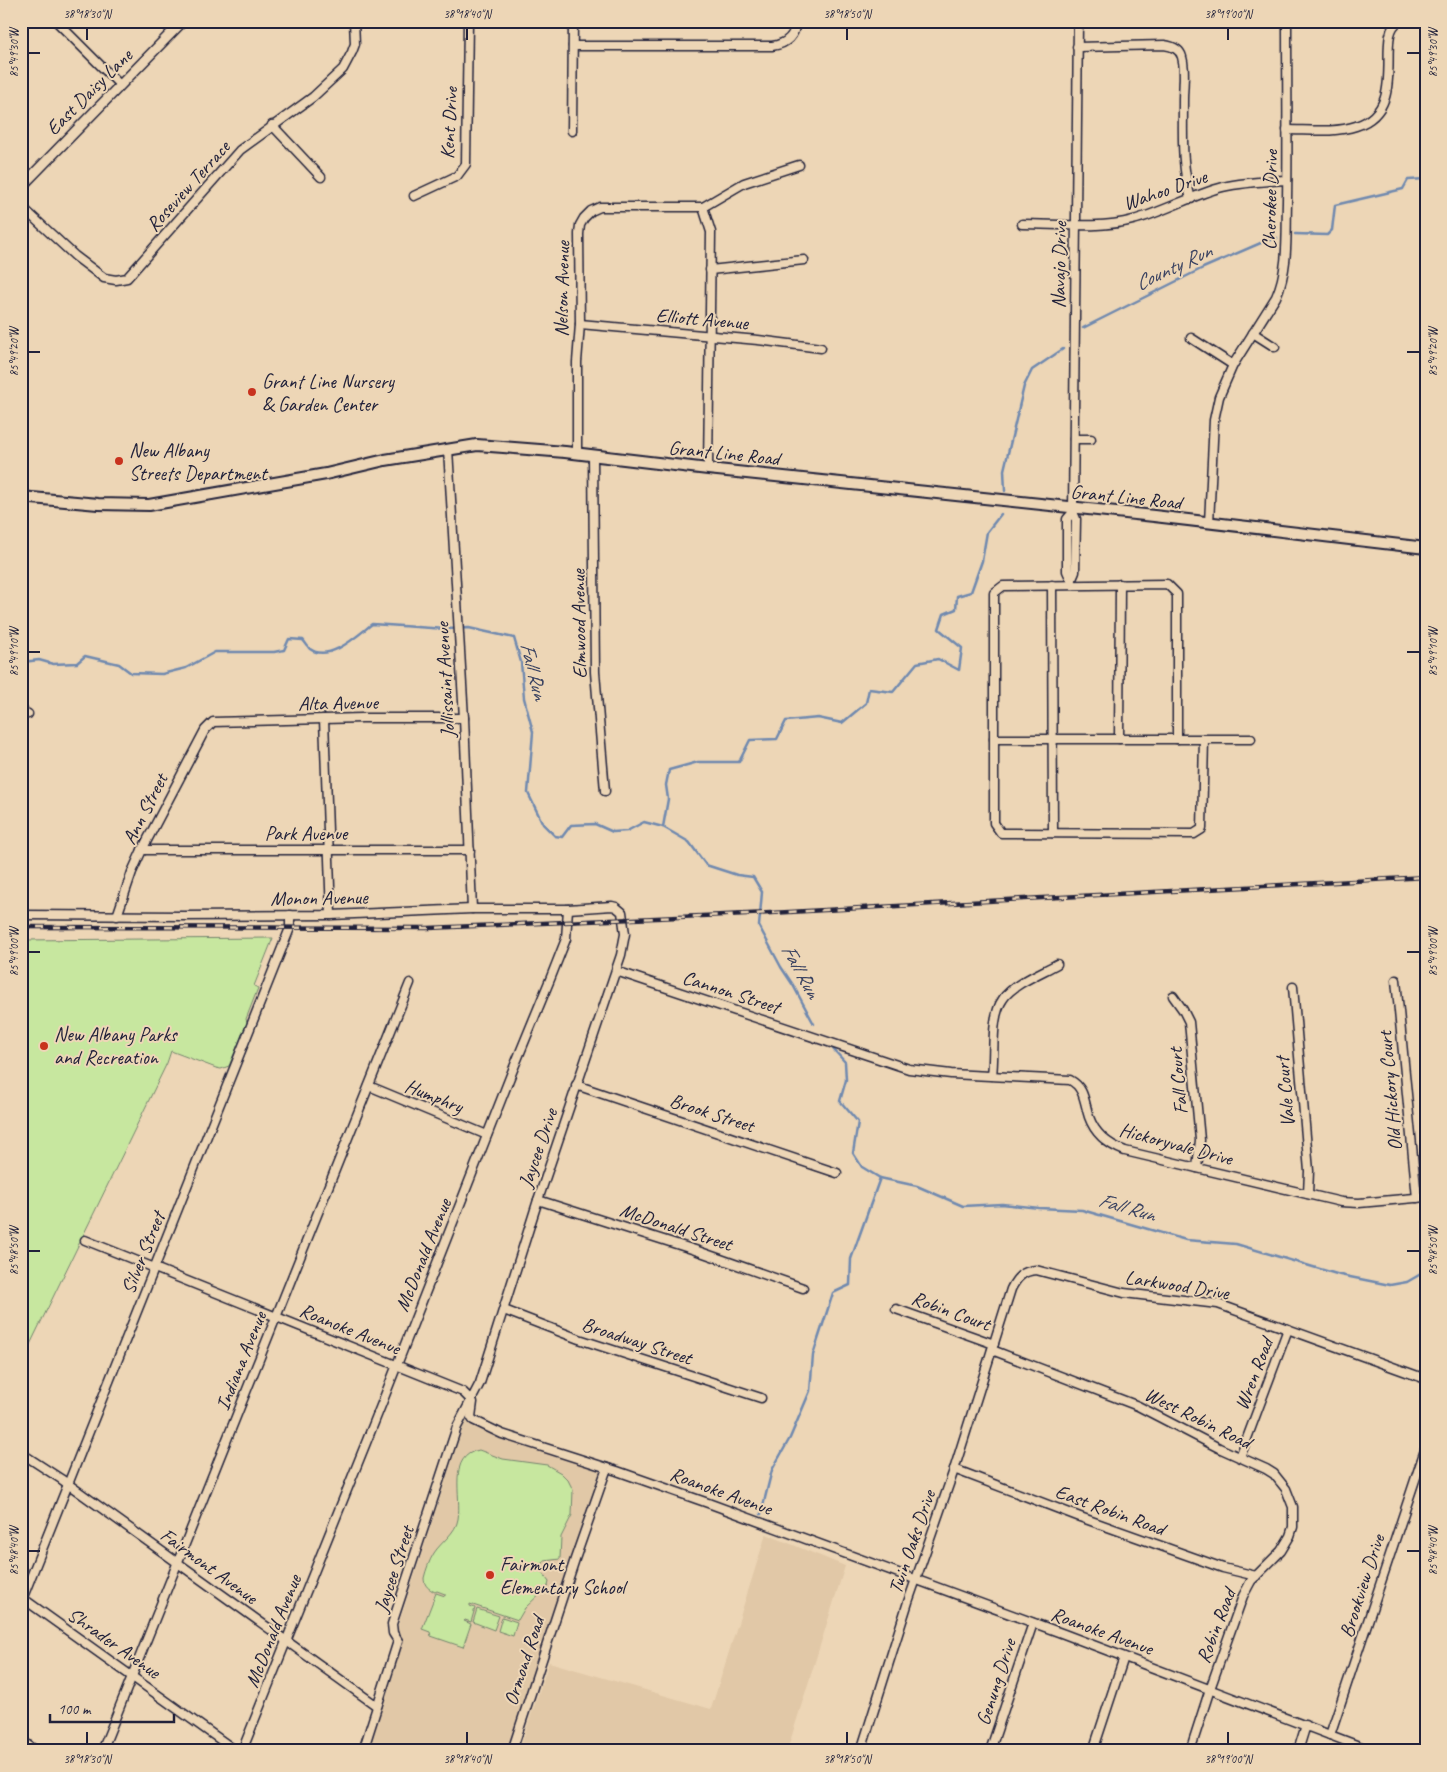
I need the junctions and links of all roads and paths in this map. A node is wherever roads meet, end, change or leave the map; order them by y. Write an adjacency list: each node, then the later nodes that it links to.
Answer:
1 (56, 21): 12 (street)
2 (183, 21): 12 (street, East Daisy Lane)
3 (354, 21): 13 (street, Roseview Terrace)
4 (468, 21): 20 (street, Kent Drive)
5 (573, 21): 10 (street)
6 (796, 21): 10 (street)
7 (1078, 21): 11 (street, Navajo Drive)
8 (1287, 21): 14 (street, Cherokee Drive)
9 (1400, 21): 14 (street)
10 (572, 46): 15 (street)
11 (1077, 47): 21 (street); 25 (street, Navajo Drive)
12 (120, 85): 19 (street, East Daisy Lane)
13 (272, 125): 17 (street); 22 (street, Roseview Terrace)
14 (1287, 130): 18 (street, Cherokee Drive)
15 (572, 131)
16 (799, 165): 23 (street, Nelson Avenue)
17 (321, 177)
18 (1287, 180): 21 (street, Wahoo Drive); 29 (street, Cherokee Drive)
19 (21, 187)
20 (414, 196)
21 (1191, 199): 25 (street, Wahoo Drive)
22 (21, 206)
23 (703, 206): 27 (street); 28 (street, Nelson Avenue)
24 (1022, 224): 25 (street, Wahoo Drive)
25 (1076, 224): 35 (street, Navajo Drive)
26 (804, 260): 27 (street)
27 (710, 270): 30 (street)
28 (580, 324): 30 (street, Elliott Avenue); 38 (street, Nelson Avenue)
29 (1253, 333): 32 (street); 34 (street, Cherokee Drive)
30 (710, 337): 33 (street, Elliott Avenue); 40 (street)
31 (1191, 338): 34 (street)
32 (1275, 347)
33 (822, 348)
34 (1233, 365): 43 (street, Cherokee Drive)
35 (1074, 439): 36 (street); 42 (street, Navajo Drive)
36 (1091, 439)
37 (448, 449): 38 (main road, Grant Line Road); 41 (main road, Grant Line Road); 48 (street, Jollissaint Avenue)
38 (577, 454): 39 (main road, Grant Line Road)
39 (593, 456): 40 (main road, Grant Line Road); 57 (street, Elmwood Avenue)
40 (708, 469): 42 (main road, Grant Line Road)
41 (21, 497)
42 (1073, 510): 43 (main road, Grant Line Road); 45 (street, Navajo Drive)
43 (1209, 523): 44 (main road, Grant Line Road)
44 (1426, 548)
45 (1072, 582): 46 (street); 47 (street)
46 (1120, 584): 53 (street); 54 (street)
47 (1052, 585): 51 (street); 52 (street)
48 (464, 718): 49 (street, Alta Avenue); 61 (street, Jollissaint Avenue)
49 (324, 719): 50 (street, Alta Avenue); 59 (street)
50 (213, 722): 60 (street, Ann Street)
51 (994, 739): 52 (street); 58 (street)
52 (1052, 739): 53 (street); 58 (street)
53 (1119, 739): 54 (street)
54 (1177, 739): 55 (street)
55 (1204, 739): 56 (street); 58 (street)
56 (1250, 739)
57 (605, 791)
58 (1053, 833)
59 (328, 849): 60 (street, Park Avenue); 61 (street, Park Avenue); 66 (street)
60 (142, 850): 68 (street, Ann Street)
61 (470, 850): 63 (street, Jollissaint Avenue)
62 (616, 907): 64 (street, Monon Avenue); 70 (street, Jaycee Drive)
63 (472, 909): 64 (street, Monon Avenue); 66 (street, Monon Avenue)
64 (568, 909): 79 (street, McDonald Avenue)
65 (290, 915): 66 (street, Monon Avenue); 68 (street, Monon Avenue); 87 (street, Silver Street)
66 (331, 915)
67 (21, 916): 68 (street, Monon Avenue)
68 (117, 916)
69 (1058, 964): 76 (street)
70 (616, 971): 75 (street, Cannon Street); 77 (street, Jaycee Drive)
71 (1396, 980): 84 (street, Old Hickory Court)
72 (410, 983): 78 (street, Indiana Avenue)
73 (1293, 987): 82 (street, Vale Court)
74 (1173, 996): 80 (street, Fall Court)
75 (865, 1054): 76 (street, Hickoryvale Drive)
76 (992, 1075): 80 (street, Hickoryvale Drive)
77 (576, 1085): 81 (street, Brook Street); 85 (street, Jaycee Drive)
78 (369, 1086): 79 (street, Humphry); 91 (street, Indiana Avenue)
79 (487, 1135): 94 (street, McDonald Avenue)
80 (1197, 1168): 82 (street, Hickoryvale Drive)
81 (837, 1173)
82 (1308, 1194): 84 (street, Hickoryvale Drive)
83 (1426, 1197): 84 (street, Hickoryvale Drive)
84 (1417, 1198)
85 (538, 1200): 88 (street, McDonald Street); 90 (street, Jaycee Drive)
86 (85, 1240): 87 (street, Roanoke Avenue)
87 (154, 1268): 91 (street, Roanoke Avenue); 103 (street, Silver Street)
88 (803, 1288)
89 (896, 1309): 93 (street, Robin Court)
90 (504, 1310): 96 (street, Broadway Street); 97 (street, Jaycee Drive)
91 (276, 1317): 94 (street, Roanoke Avenue); 104 (street, Indiana Avenue)
92 (1288, 1329): 93 (street, Larkwood Drive); 95 (street, Larkwood Drive); 100 (street, Wren Road)
93 (993, 1347): 100 (street, West Robin Road); 102 (street, Twin Oaks Drive)
94 (396, 1365): 97 (street, Roanoke Avenue); 109 (street, McDonald Avenue)
95 (1426, 1379)
96 (761, 1398)
97 (472, 1400): 101 (street, Roanoke Avenue); 113 (street, Jaycee Street)
98 (1426, 1447): 115 (street, Brookview Drive)
99 (21, 1454): 103 (street, Fairmont Avenue)
100 (1240, 1457): 105 (street, West Robin Road)
101 (607, 1468): 106 (street, Roanoke Avenue); 122 (street, Ormond Road)
102 (954, 1469): 105 (street, East Robin Road); 106 (street, Twin Oaks Drive)
103 (69, 1485): 104 (street, Fairmont Avenue); 107 (street, Silver Street)
104 (177, 1563): 109 (street, Fairmont Avenue); 111 (street, Indiana Avenue)
105 (1256, 1576): 112 (street, Robin Road)
106 (916, 1580): 108 (street, Roanoke Avenue); 123 (street, Twin Oaks Drive)
107 (22, 1599): 111 (street, Shrader Avenue)
108 (1033, 1622): 110 (street, Roanoke Avenue); 124 (street, Genung Drive)
109 (286, 1641): 113 (street, Fairmont Avenue); 120 (street, McDonald Avenue)
110 (1124, 1657): 112 (street, Roanoke Avenue); 125 (street)
111 (132, 1676): 118 (street, Indiana Avenue); 119 (street, Shrader Avenue)
112 (1210, 1689): 114 (street, Roanoke Avenue); 126 (street, Robin Road)
113 (377, 1706): 121 (street, Jaycee Street)
114 (1306, 1726): 115 (street, Roanoke Avenue); 127 (street)
115 (1330, 1735): 128 (street, Roanoke Avenue)
116 (21, 1742): 117 (main road)
117 (34, 1751)
118 (102, 1751)
119 (236, 1751)
120 (242, 1751)
121 (363, 1751)
122 (512, 1751)
123 (861, 1751)
124 (990, 1751)
125 (1093, 1751)
126 (1190, 1751)
127 (1298, 1751)
128 (1372, 1751)

